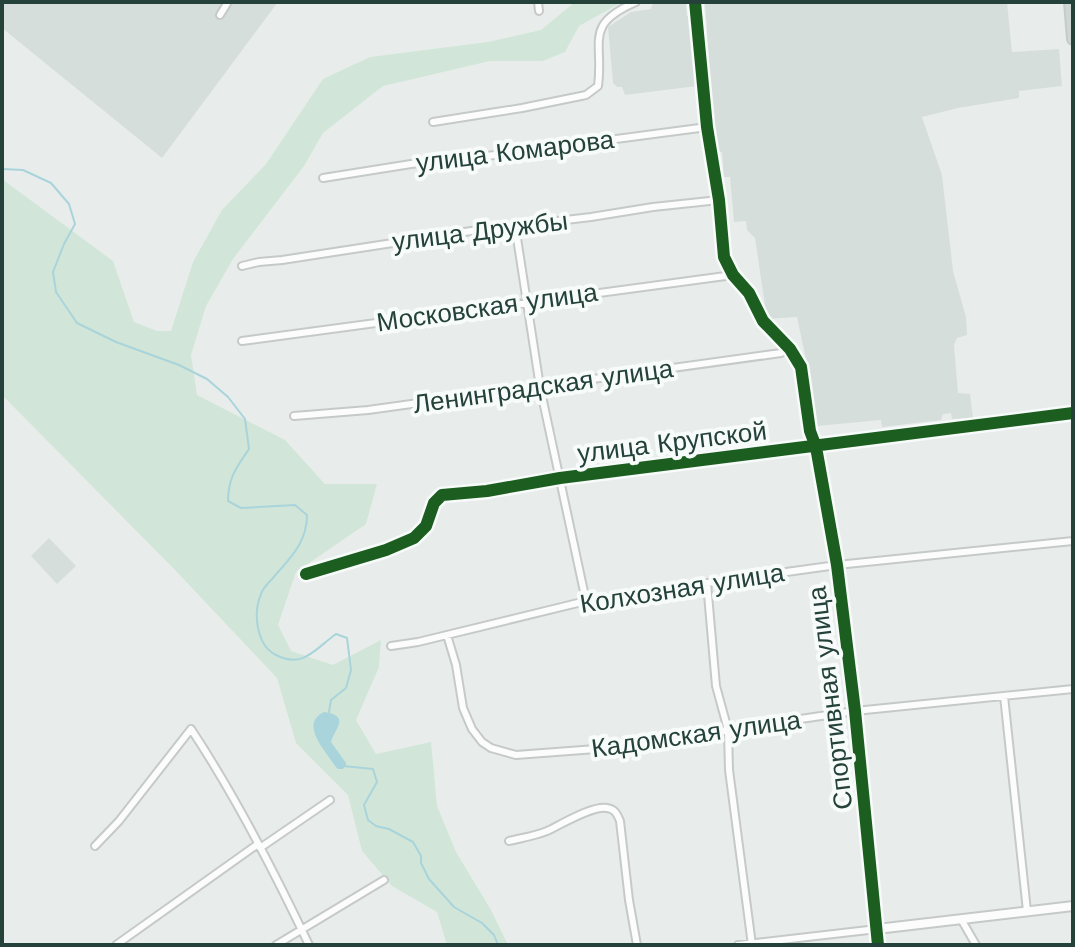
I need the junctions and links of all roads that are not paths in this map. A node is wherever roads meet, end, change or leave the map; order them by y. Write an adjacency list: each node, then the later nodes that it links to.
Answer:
1 (228, 2): 7 (street)
2 (538, 2): 6 (street)
3 (636, 2): 9 (street, улица Комарова)
4 (695, 2): 10 (street)
5 (1070, 2): 8 (main road)
6 (539, 11)
7 (220, 15)
8 (1073, 39)
9 (433, 122)
10 (707, 127): 11 (street, улица Комарова); 12 (street)
11 (323, 178)
12 (719, 200): 13 (street, улица Дружбы); 15 (street)
13 (515, 225): 14 (street, улица Дружбы); 16 (street)
14 (242, 266)
15 (733, 275): 16 (street, Московская улица); 18 (street)
16 (527, 301): 17 (street, Московская улица); 19 (street)
17 (242, 341)
18 (790, 349): 19 (street, Ленинградская улица); 22 (street, Спортивная улица)
19 (540, 387): 21 (street, Ленинградская улица); 23 (street)
20 (1073, 413): 22 (street, улица Крупской)
21 (294, 416)
22 (816, 447): 23 (street, улица Крупской); 25 (street, Спортивная улица)
23 (560, 478): 26 (street, улица Крупской); 28 (street)
24 (1073, 541): 25 (street, Колхозная улица)
25 (837, 565): 27 (street, Колхозная улица); 33 (street, Спортивная улица)
26 (306, 574)
27 (707, 583): 28 (street, Колхозная улица); 34 (street)
28 (586, 601): 29 (street, Колхозная улица)
29 (447, 635): 30 (street, Колхозная улица); 34 (street, Кадомская улица)
30 (391, 646)
31 (1073, 689): 32 (street, Кадомская улица)
32 (1004, 696): 33 (street, Кадомская улица); 41 (street)
33 (855, 711): 34 (street, Кадомская улица); 44 (street, Спортивная улица)
34 (728, 730): 45 (street)
35 (330, 800): 38 (street)
36 (509, 841): 49 (street)
37 (95, 846): 38 (street)
38 (259, 846): 43 (street); 46 (street)
39 (384, 880): 43 (street)
40 (1073, 906): 41 (street)
41 (1027, 911): 42 (street)
42 (961, 919): 44 (street); 52 (street)
43 (301, 929): 47 (street); 48 (street)
44 (877, 929): 45 (street); 51 (street, Спортивная улица)
45 (752, 944): 50 (street)
46 (116, 945)
47 (276, 945)
48 (309, 945)
49 (637, 945)
50 (738, 945)
51 (878, 945)
52 (976, 945)

